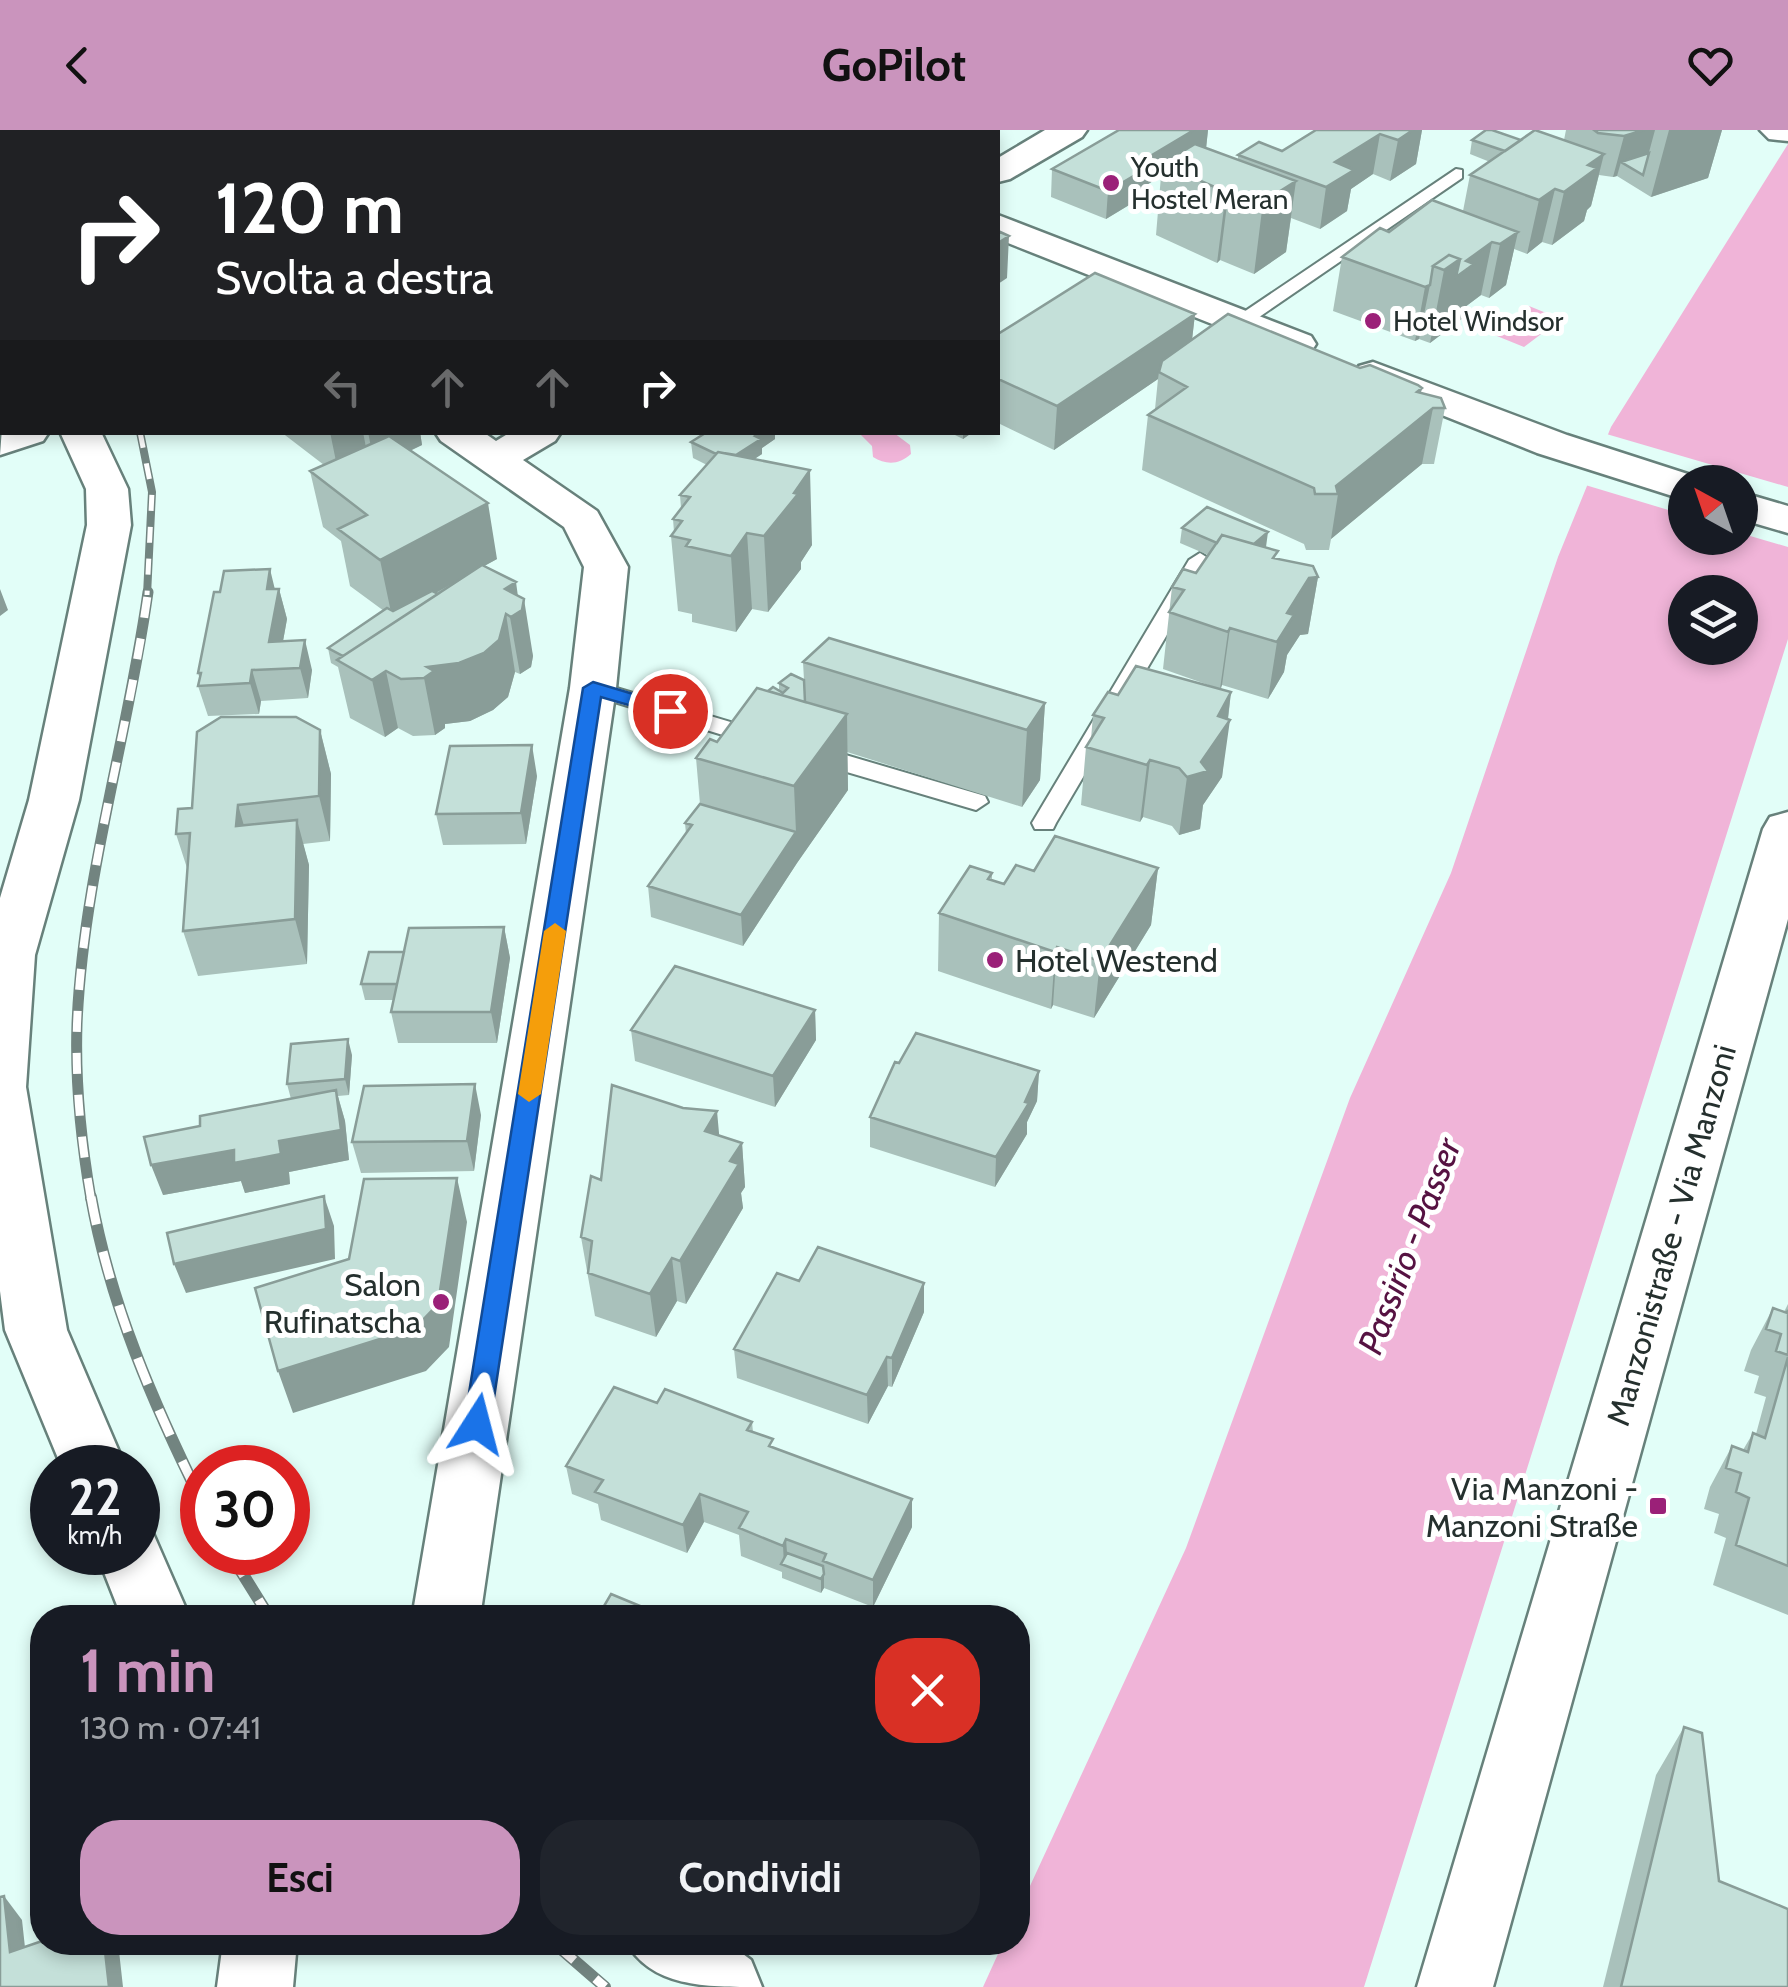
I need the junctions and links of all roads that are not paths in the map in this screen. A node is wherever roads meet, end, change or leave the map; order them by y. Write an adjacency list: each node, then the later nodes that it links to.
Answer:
1 (1070, 130): 2 (street)
2 (1000, 171)
3 (1456, 174): 5 (lane)
4 (1000, 227): 5 (street)
5 (1239, 322): 9 (street)
6 (81, 435): 17 (street)
7 (527, 435): 8 (street)
8 (475, 446): 13 (street)
9 (1668, 481)
10 (1758, 511): 11 (street)
11 (1788, 520)
12 (1200, 560): 15 (lane)
13 (593, 688): 14 (lane); 21 (street)
14 (976, 802)
15 (1044, 822)
16 (1788, 829): 26 (street, Manzonistraße - Via Manzoni)
17 (0, 1088): 18 (street)
18 (84, 1445)
19 (138, 1575): 20 (street)
20 (151, 1605)
21 (448, 1605)
22 (259, 1955): 24 (street)
23 (681, 1955): 25 (street)
24 (255, 1987)
25 (724, 1987)
26 (1454, 1987)

